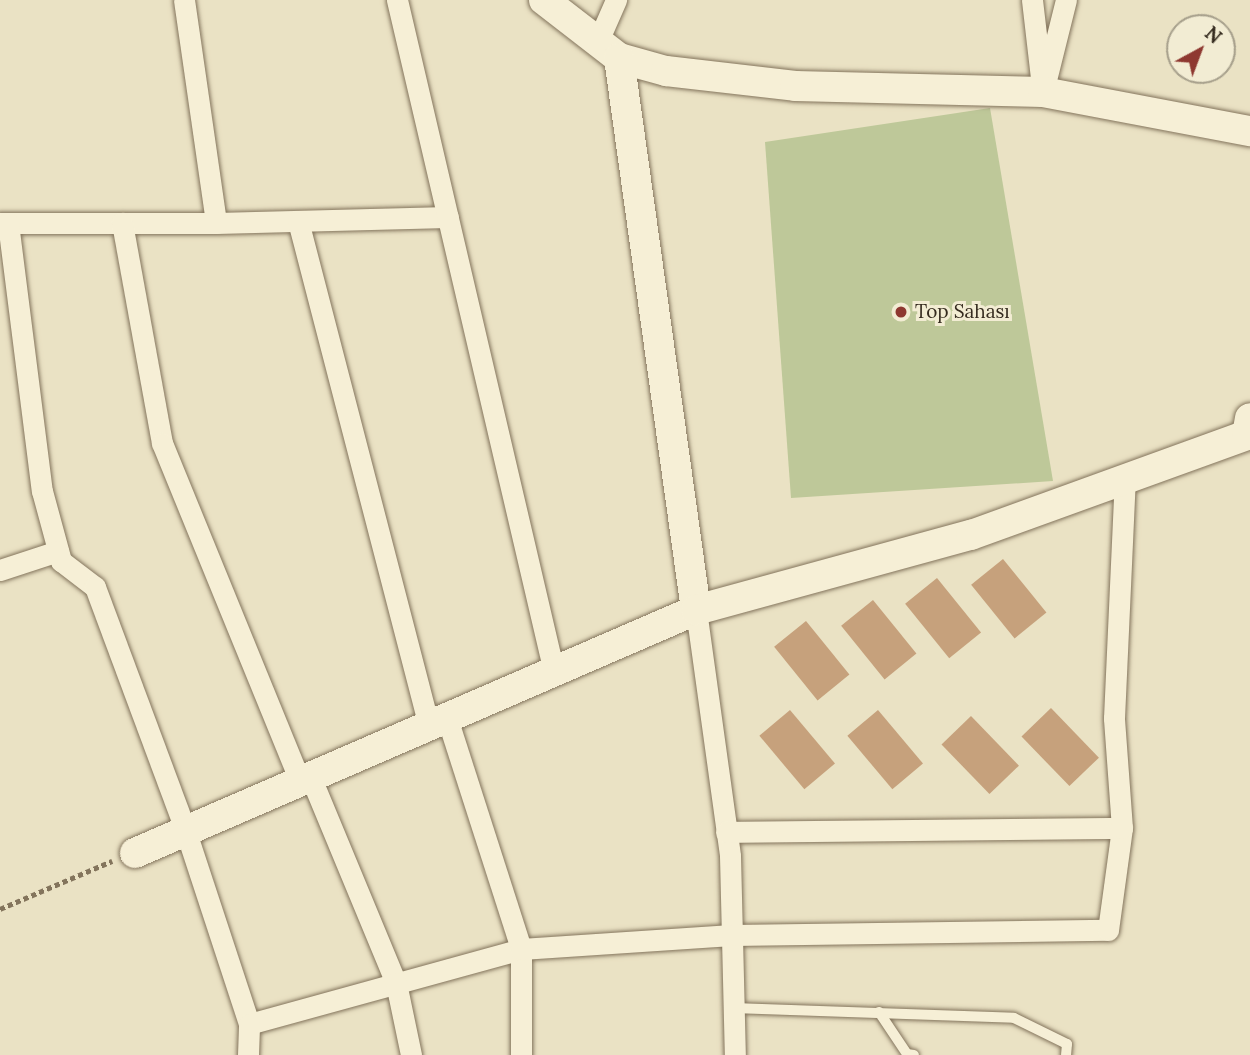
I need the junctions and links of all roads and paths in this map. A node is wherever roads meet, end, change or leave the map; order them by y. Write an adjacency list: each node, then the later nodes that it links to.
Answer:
1 (184, 0): 14 (street)
2 (397, 0): 10 (street)
3 (544, 0): 7 (street)
4 (616, 0): 7 (street)
5 (1032, 0): 8 (street)
6 (1066, 0): 8 (street)
7 (609, 50): 8 (street); 19 (street)
8 (1043, 92): 9 (street)
9 (1250, 131)
10 (447, 217): 11 (street); 20 (street)
11 (299, 221): 14 (street); 21 (street)
12 (4, 223): 13 (street); 17 (street)
13 (122, 223): 14 (street); 22 (street)
14 (216, 223)
15 (1249, 429): 16 (street)
16 (1125, 479): 19 (street); 23 (street)
17 (58, 551): 18 (street); 24 (street)
18 (0, 570)
19 (696, 610): 20 (street); 25 (street)
20 (554, 672): 21 (street)
21 (438, 722): 22 (street); 29 (street)
22 (305, 780): 24 (street); 30 (street)
23 (1122, 828): 25 (street); 28 (street)
24 (186, 832): 26 (street); 33 (street)
25 (726, 832): 28 (street)
26 (135, 853): 27 (path)
27 (0, 909)
28 (732, 935): 29 (street); 31 (street)
29 (521, 949): 30 (street); 36 (street)
30 (396, 983): 33 (street); 35 (street)
31 (733, 1008): 32 (lane); 37 (street)
32 (879, 1012): 38 (lane); 39 (lane)
33 (248, 1024): 34 (street)
34 (248, 1055)
35 (411, 1055)
36 (521, 1055)
37 (734, 1055)
38 (914, 1055)
39 (1066, 1055)

